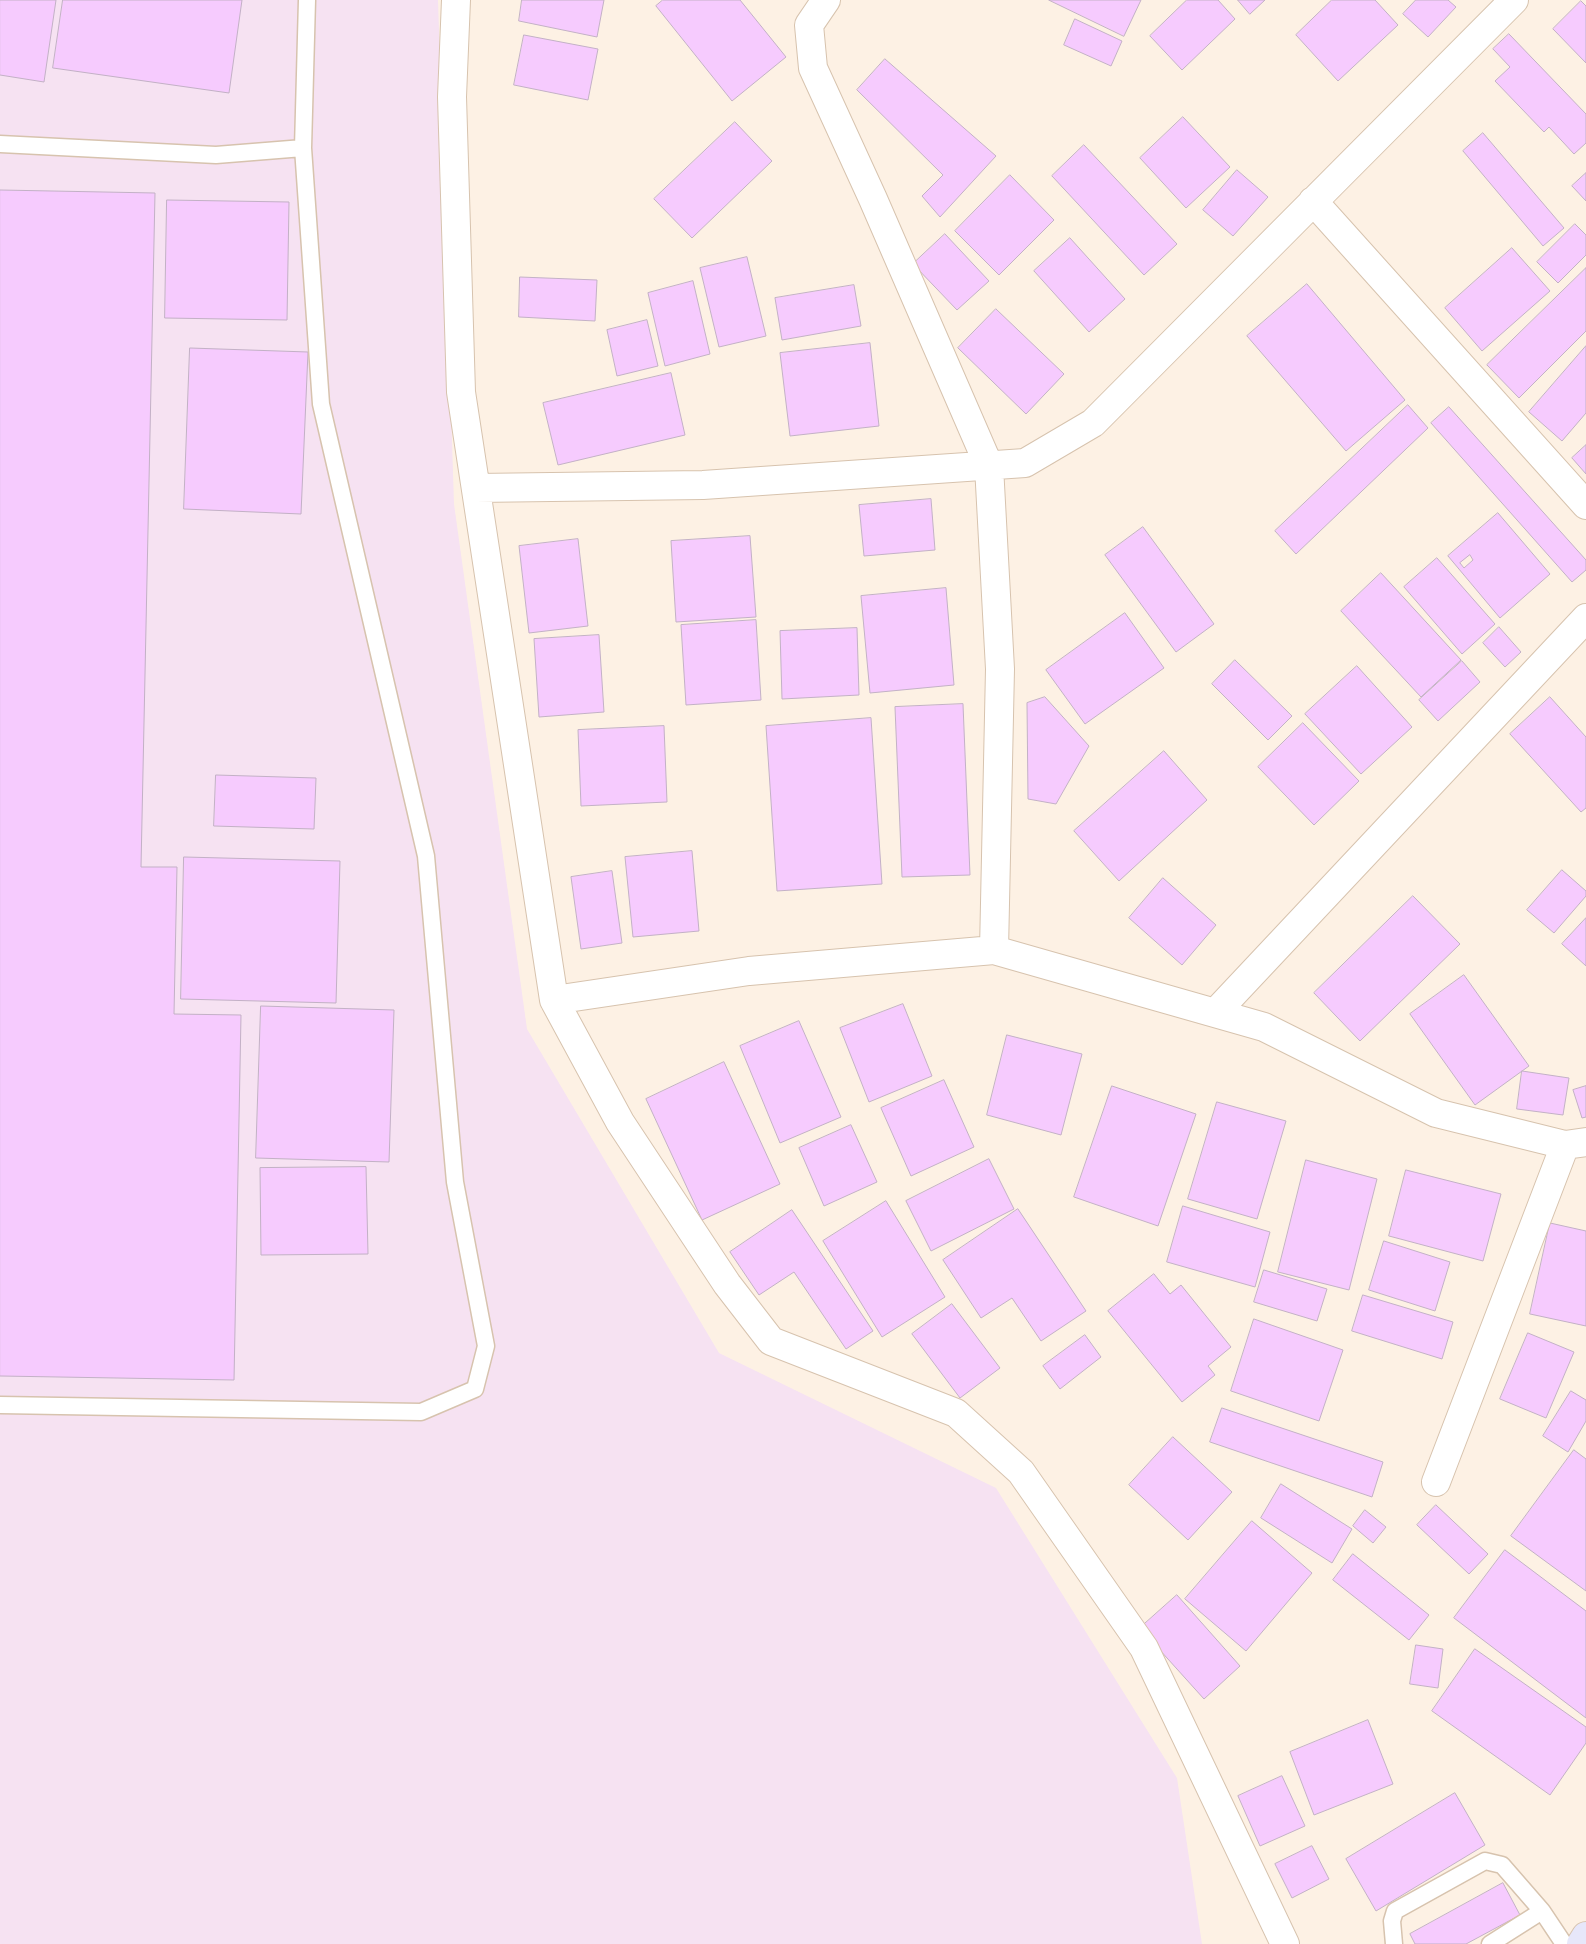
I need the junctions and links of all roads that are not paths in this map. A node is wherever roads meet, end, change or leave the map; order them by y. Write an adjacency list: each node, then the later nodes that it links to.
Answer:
1 (307, 0): 6 (lane)
2 (456, 0): 9 (street)
3 (826, 0): 8 (street)
4 (1514, 0): 7 (street)
5 (0, 144): 6 (lane)
6 (303, 148): 16 (lane)
7 (1313, 201): 8 (street); 10 (street)
8 (989, 466): 9 (street); 12 (street)
9 (476, 488): 13 (street)
10 (1586, 505)
11 (1586, 618): 14 (street)
12 (994, 950): 13 (street); 14 (street)
13 (554, 1000): 20 (street)
14 (1216, 1012): 15 (street)
15 (1576, 1143): 17 (street)
16 (0, 1405)
17 (1436, 1482)
18 (1542, 1911): 21 (lane); 22 (lane); 23 (lane)
19 (1586, 1936): 24 (street)
20 (1286, 1944)
21 (1394, 1944)
22 (1490, 1944)
23 (1564, 1944)
24 (1581, 1944)

